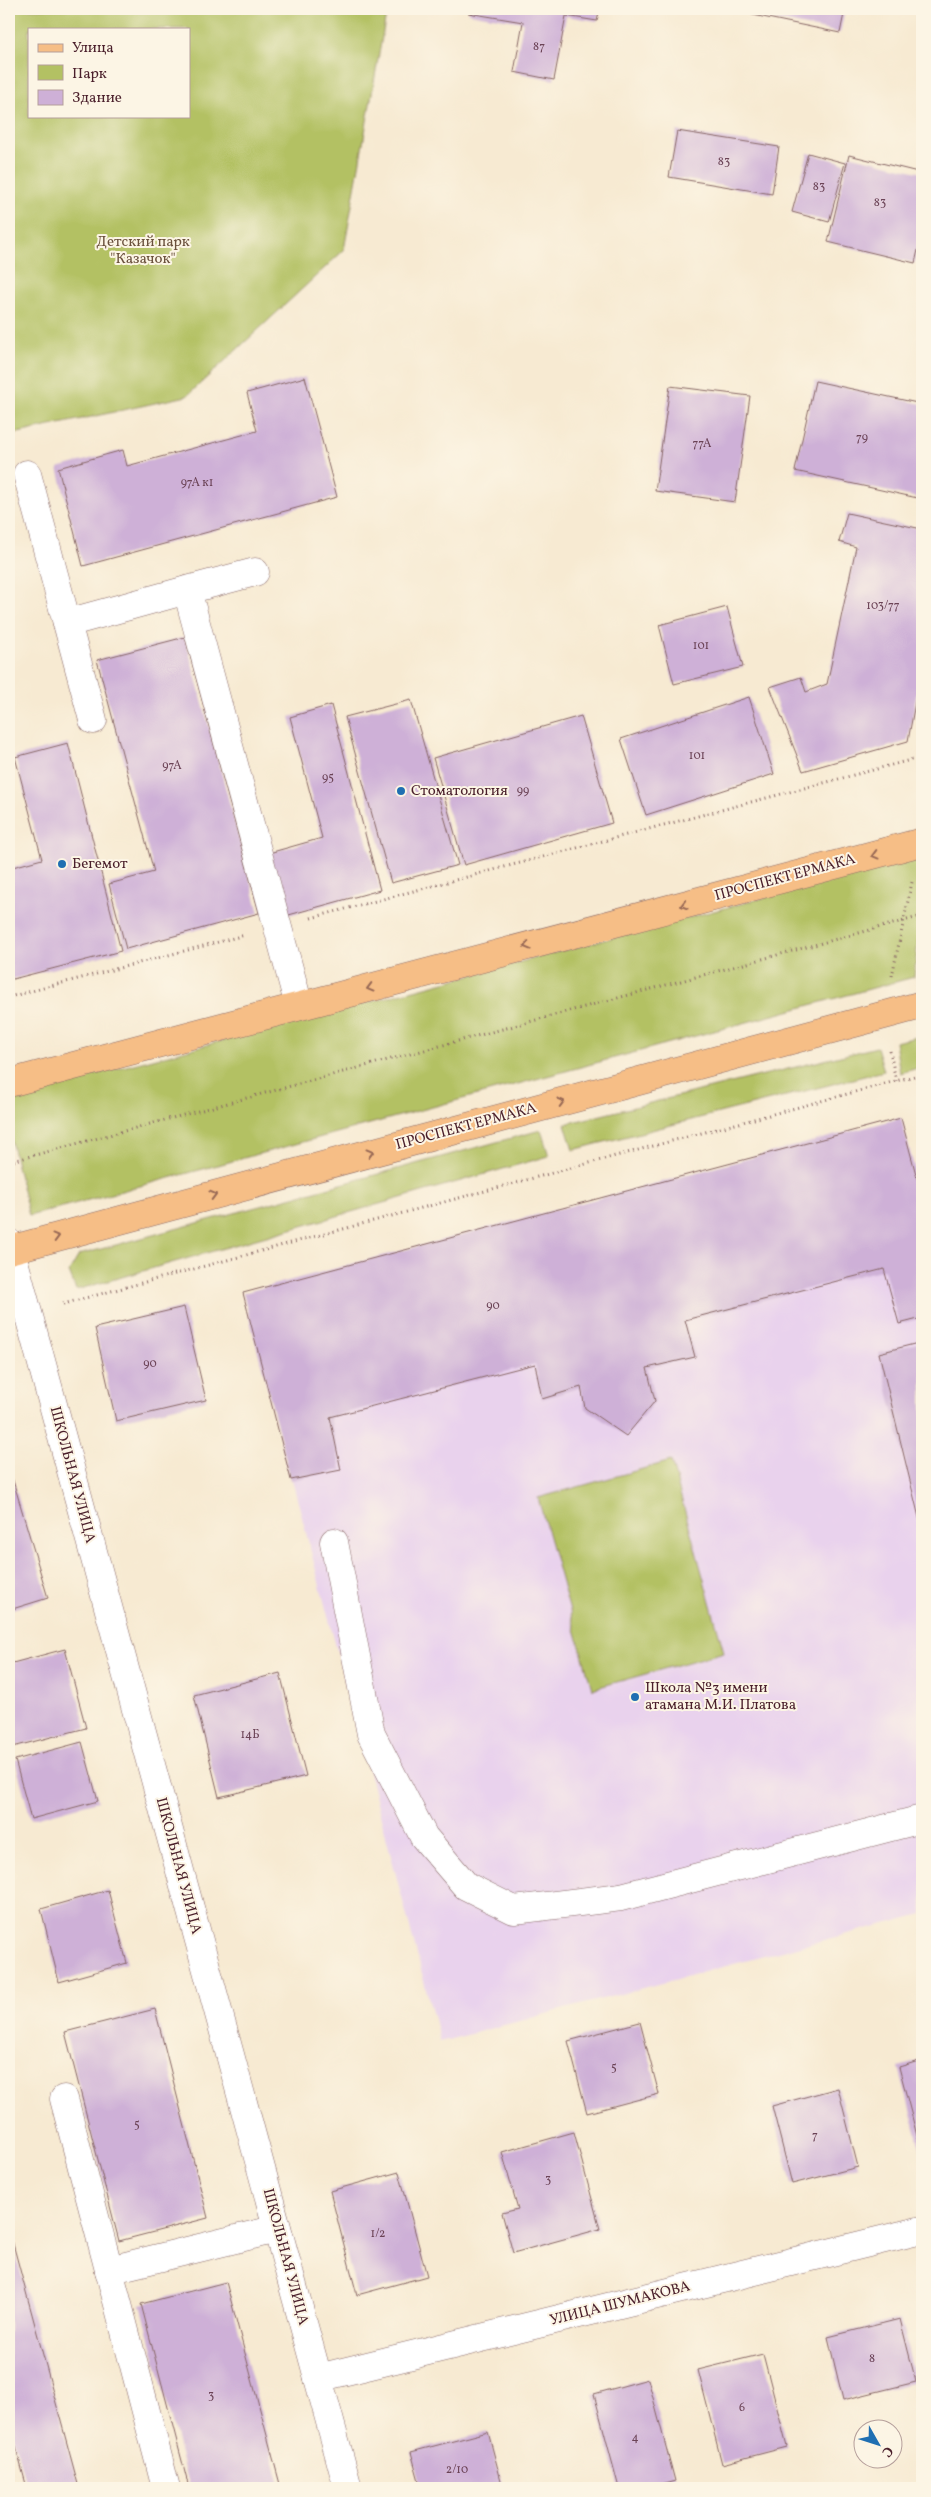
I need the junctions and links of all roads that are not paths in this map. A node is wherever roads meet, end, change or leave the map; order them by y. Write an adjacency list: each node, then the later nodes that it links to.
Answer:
1 (27, 474): 4 (street)
2 (255, 572): 3 (street)
3 (187, 590): 4 (street); 8 (street)
4 (67, 623): 5 (street)
5 (93, 720)
6 (922, 842): 8 (main road, ПРОСПЕКТ ЕРМАКА, one-way to 8)
7 (922, 1005): 10 (main road, ПРОСПЕКТ ЕРМАКА, one-way to 7)
8 (299, 1006): 9 (main road, ПРОСПЕКТ ЕРМАКА)
9 (9, 1083)
10 (9, 1248): 14 (street, ШКОЛЬНАЯ УЛИЦА)
11 (334, 1542): 12 (street)
12 (922, 1819)
13 (64, 2099): 16 (street)
14 (277, 2229): 16 (street); 17 (street, ШКОЛЬНАЯ УЛИЦА)
15 (922, 2230): 17 (street, УЛИЦА ШУМАКОВА)
16 (110, 2270): 18 (street)
17 (318, 2378): 19 (street, ШКОЛЬНАЯ УЛИЦА)
18 (166, 2488)
19 (348, 2488)

